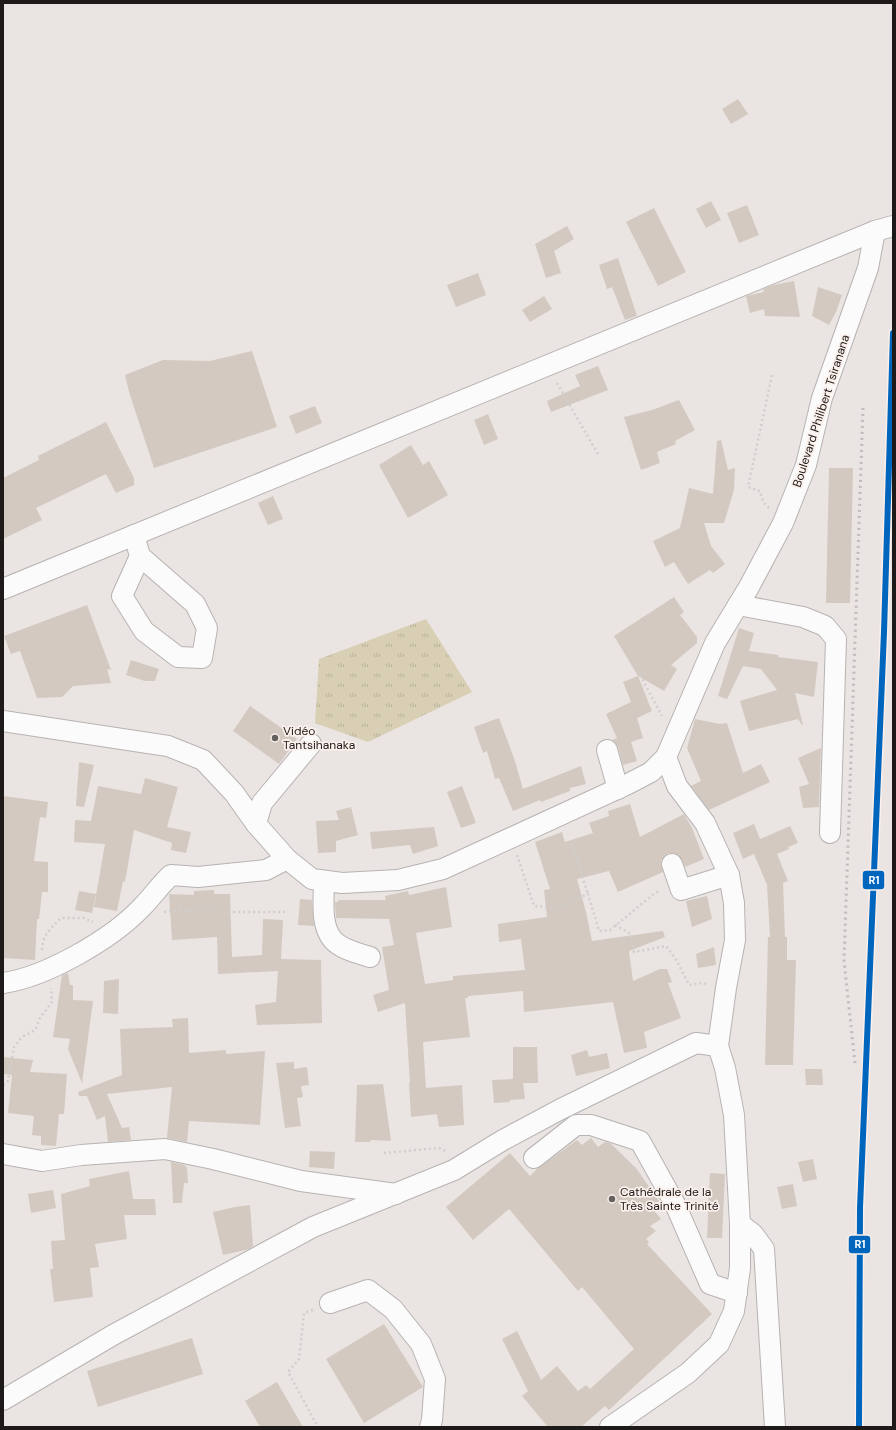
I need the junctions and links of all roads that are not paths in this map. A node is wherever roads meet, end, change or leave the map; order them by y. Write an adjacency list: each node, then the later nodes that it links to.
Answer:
1 (884, 228): 2 (street); 5 (street, Boulevard Philibert Tsiranana)
2 (134, 535): 3 (street); 4 (street)
3 (140, 556): 3 (street)
4 (3, 589)
5 (738, 605): 9 (street, Boulevard Philibert Tsiranana); 12 (street)
6 (3, 721): 11 (street)
7 (311, 744): 11 (street)
8 (607, 750): 10 (street)
9 (666, 757): 10 (street); 15 (street)
10 (618, 789): 16 (street)
11 (256, 824): 13 (street)
12 (830, 833)
13 (287, 859): 16 (street); 18 (street)
14 (672, 864): 15 (street)
15 (729, 874): 19 (street)
16 (324, 881): 17 (street)
17 (370, 957)
18 (3, 983)
19 (718, 1046): 22 (street); 23 (street)
20 (3, 1154): 22 (street)
21 (534, 1158): 24 (street)
22 (396, 1194): 26 (street)
23 (740, 1224): 24 (street); 30 (street)
24 (737, 1292): 27 (street)
25 (330, 1303): 28 (street)
26 (3, 1400)
27 (631, 1419): 29 (street)
28 (430, 1427)
29 (610, 1427)
30 (775, 1427)

